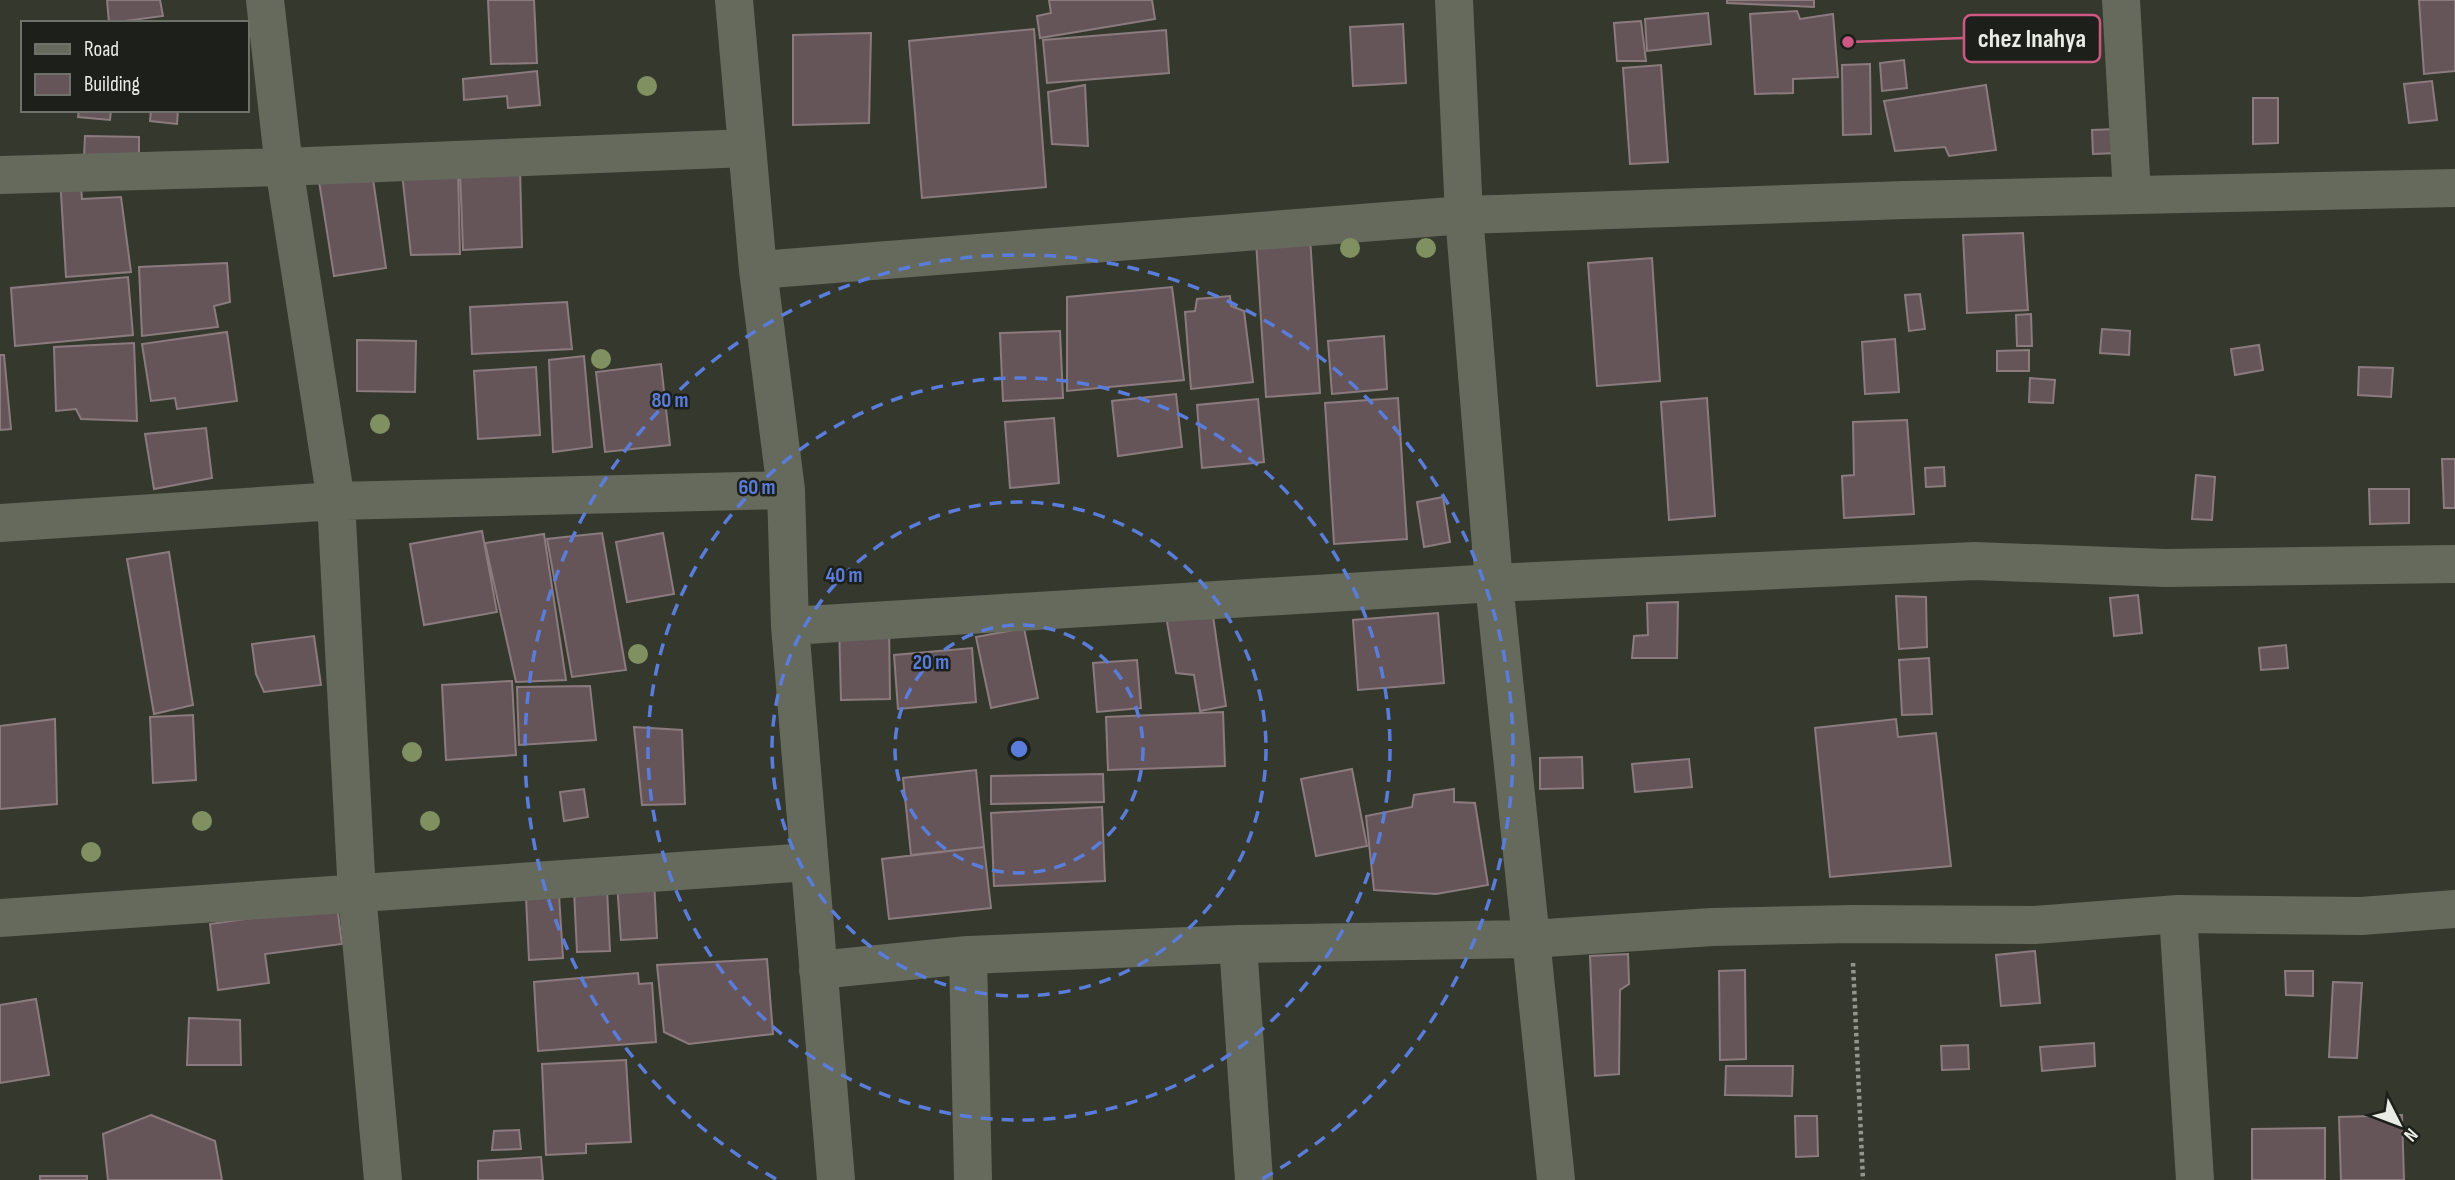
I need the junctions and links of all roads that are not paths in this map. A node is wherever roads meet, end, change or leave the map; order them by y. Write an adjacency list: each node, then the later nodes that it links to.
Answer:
1 (265, 0): 6 (street)
2 (734, 0): 5 (street)
3 (1454, 0): 10 (street)
4 (2121, 0): 9 (street)
5 (747, 148): 6 (street); 11 (street)
6 (284, 167): 7 (street); 13 (street)
7 (0, 175)
8 (2455, 188): 9 (street)
9 (2132, 195): 10 (street)
10 (1464, 215): 11 (street); 16 (street)
11 (758, 270): 12 (street)
12 (786, 490): 13 (street); 17 (street)
13 (336, 501): 14 (street); 19 (street)
14 (0, 523)
15 (2455, 564): 16 (street)
16 (1494, 583): 17 (street); 23 (street)
17 (790, 626): 18 (street)
18 (809, 862): 19 (street); 26 (street)
19 (357, 894): 22 (street); 27 (street)
20 (2455, 909): 21 (street)
21 (2178, 914): 23 (street); 32 (street)
22 (0, 918)
23 (1531, 939): 24 (street); 31 (street)
24 (1238, 944): 25 (street); 30 (street)
25 (968, 954): 26 (street); 29 (street)
26 (818, 970): 28 (street)
27 (383, 1180)
28 (836, 1180)
29 (973, 1180)
30 (1254, 1180)
31 (1556, 1180)
32 (2195, 1180)

